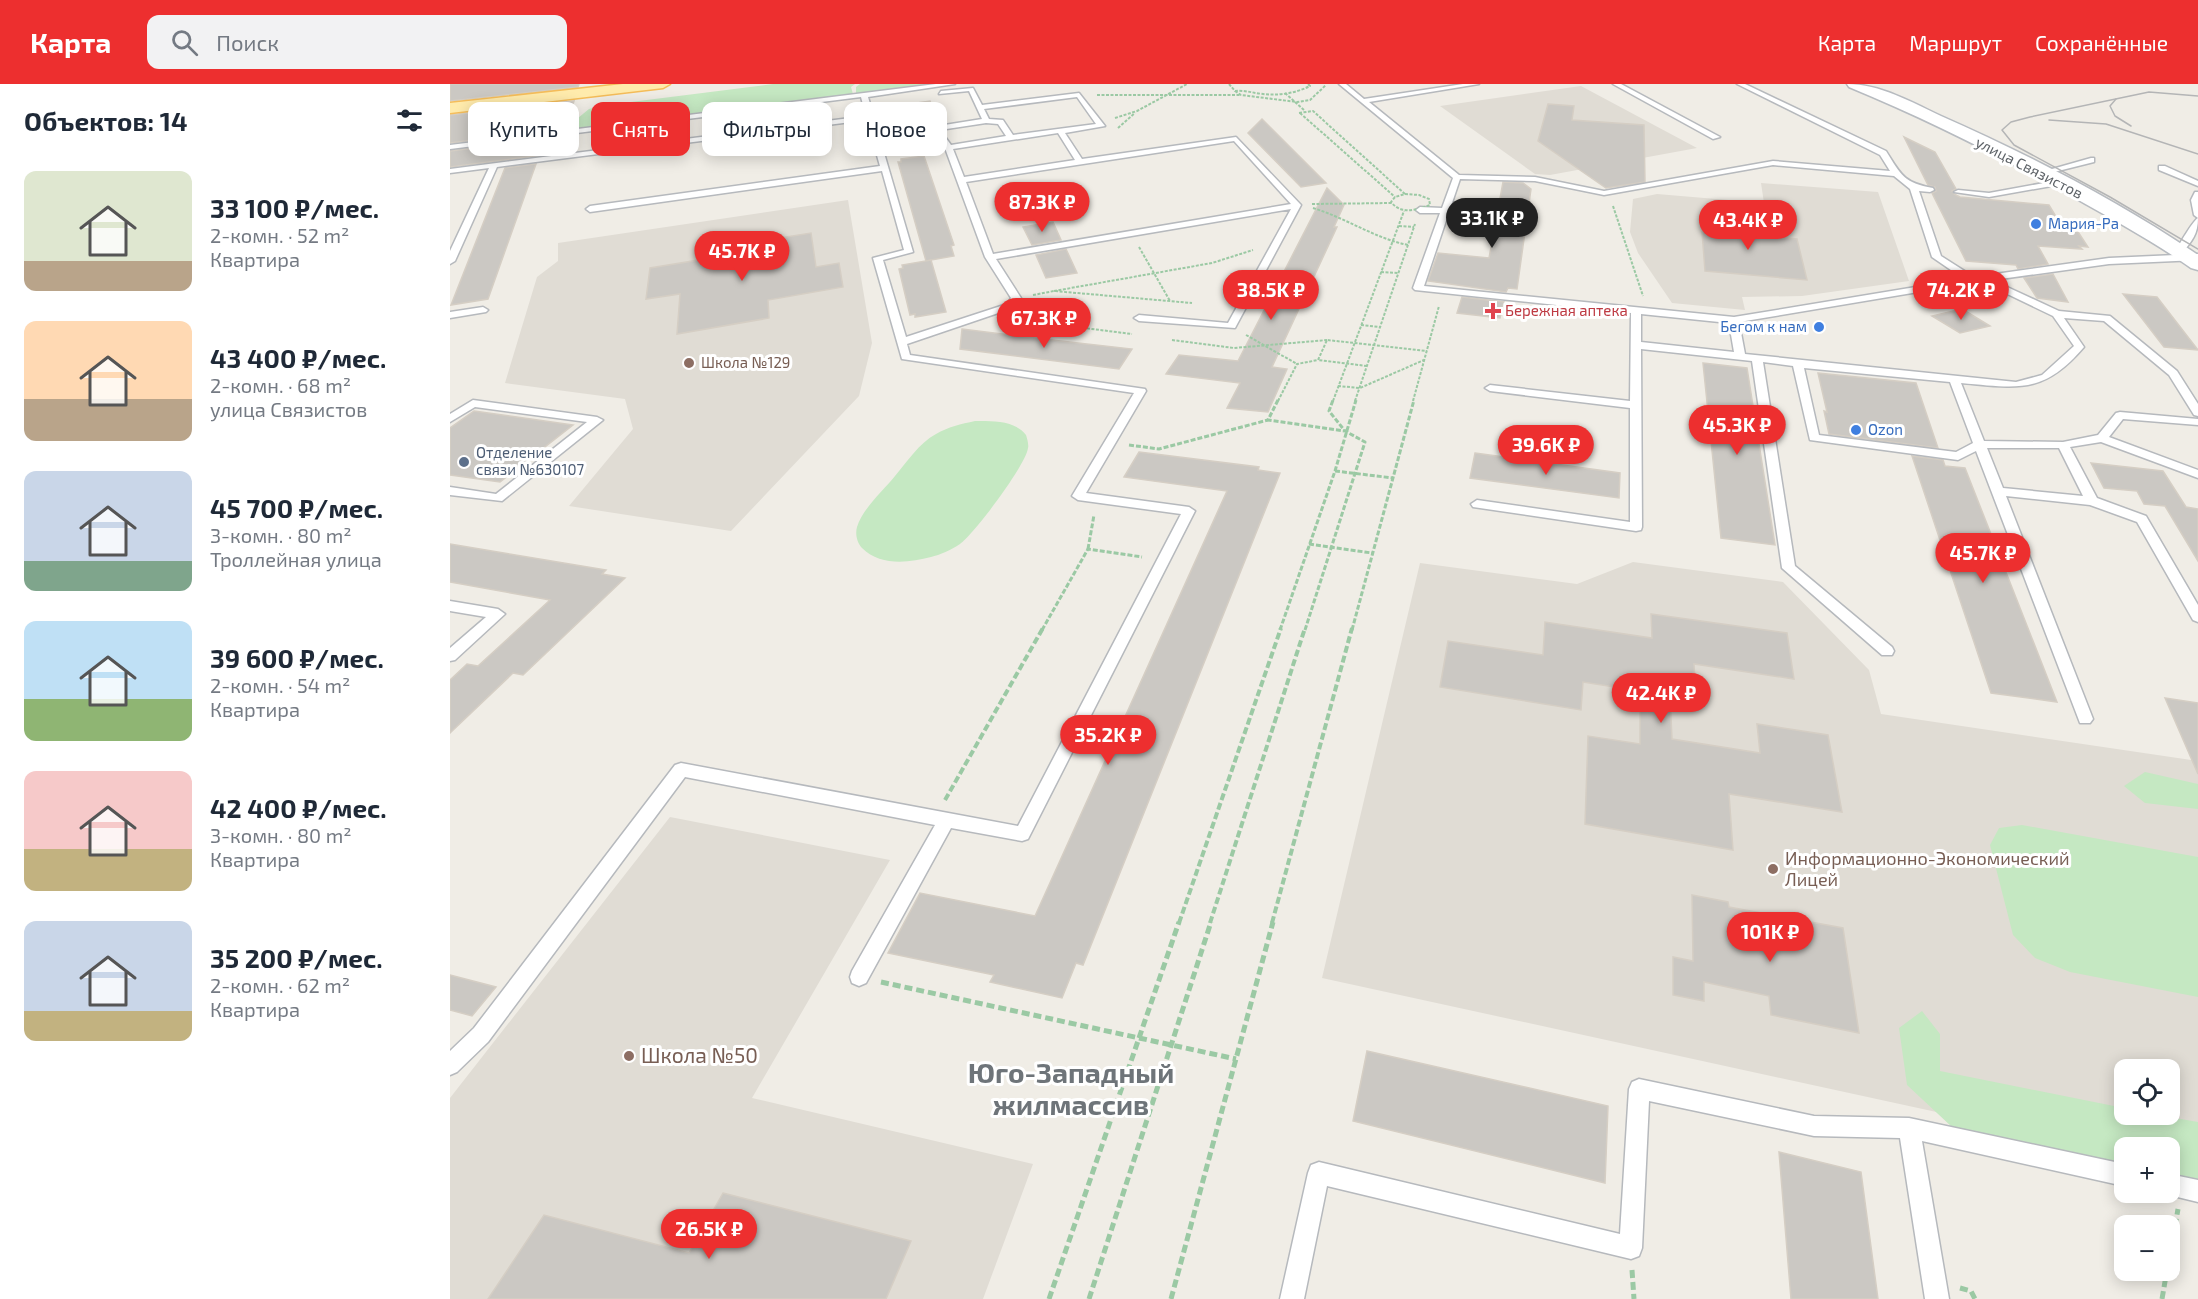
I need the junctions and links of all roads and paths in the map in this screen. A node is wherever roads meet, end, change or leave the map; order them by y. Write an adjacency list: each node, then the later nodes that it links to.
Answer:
1 (657, 84): 2 (main road); 23 (main road)
2 (663, 84)
3 (952, 84): 18 (lane)
4 (1186, 84): 16 (path)
5 (1229, 84): 13 (path)
6 (1308, 84): 14 (path)
7 (1326, 84): 21 (path)
8 (1342, 84): 19 (lane)
9 (1476, 84): 19 (lane)
10 (1616, 84): 32 (lane)
11 (1740, 84): 45 (lane)
12 (1854, 84): 44 (main road, улица Связистов)
13 (1235, 90): 14 (path); 17 (path)
14 (1285, 93): 21 (path)
15 (1079, 95): 16 (path); 22 (lane); 26 (lane)
16 (1163, 95): 17 (path); 26 (path)
17 (1241, 95): 21 (path)
18 (865, 99): 20 (lane); 22 (lane); 29 (lane)
19 (1363, 100): 46 (lane)
20 (866, 102)
21 (1297, 102): 24 (path)
22 (980, 107): 25 (lane)
23 (450, 108)
24 (1306, 112): 55 (path); 55 (path)
25 (986, 121): 28 (lane); 31 (lane)
26 (1100, 123): 30 (lane)
27 (844, 125): 40 (lane)
28 (947, 127)
29 (579, 131)
30 (1060, 131): 31 (lane); 39 (lane)
31 (1011, 137): 36 (lane)
32 (1716, 137)
33 (468, 145): 35 (lane)
34 (947, 145): 36 (lane)
35 (450, 147)
36 (949, 148): 47 (lane)
37 (882, 156): 41 (lane)
38 (2091, 160): 44 (lane)
39 (1080, 162): 47 (lane); 57 (lane)
40 (494, 166): 43 (lane); 71 (lane)
41 (885, 168): 58 (lane); 90 (lane)
42 (2162, 168): 49 (lane)
43 (450, 171)
44 (2042, 172): 48 (main road, улица Связистов)
45 (1896, 174): 50 (lane); 53 (lane)
46 (1457, 177): 53 (lane); 60 (lane)
47 (961, 180): 69 (lane)
48 (2060, 182): 52 (lane); 70 (main road, улица Связистов)
49 (2198, 184)
50 (1914, 188): 51 (lane); 75 (lane)
51 (1930, 190)
52 (1958, 192)
53 (1604, 193): 81 (path)
54 (2198, 194): 61 (lane)
55 (1395, 197): 56 (path)
56 (1392, 203): 57 (path); 63 (path)
57 (1297, 204): 65 (lane); 66 (lane); 67 (path)
58 (590, 209)
59 (1420, 210): 60 (lane); 64 (path)
60 (1445, 210): 77 (lane)
61 (2198, 215)
62 (2198, 220): 70 (lane)
63 (1399, 226): 64 (path); 67 (path)
64 (1414, 227): 68 (path)
65 (1131, 233): 69 (lane); 73 (path)
66 (1276, 243): 73 (path); 88 (lane)
67 (1392, 243): 68 (path); 72 (path)
68 (1408, 245): 74 (path)
69 (990, 257): 78 (lane)
70 (2191, 258): 75 (lane)
71 (450, 261)
72 (1381, 272): 74 (path); 87 (path)
73 (1154, 273): 76 (path); 79 (path)
74 (1398, 273): 89 (path)
75 (1972, 280): 83 (lane); 86 (lane)
76 (1054, 291): 78 (path); 79 (path)
77 (1443, 291): 81 (lane); 94 (path)
78 (1016, 298): 90 (lane)
79 (1170, 301): 80 (path)
80 (1194, 303)
81 (1636, 309): 86 (lane); 93 (lane)
82 (483, 310): 84 (lane)
83 (2056, 314): 103 (lane); 108 (lane)
84 (450, 315)
85 (1139, 318): 88 (lane)
86 (1734, 320): 95 (lane)
87 (1361, 325): 89 (path); 91 (path)
88 (1231, 326): 99 (path)
89 (1380, 327): 92 (path)
90 (902, 342): 114 (lane)
91 (1354, 343): 92 (path); 96 (path); 100 (path)
92 (1374, 345): 94 (path); 102 (path)
93 (1636, 345): 95 (lane); 107 (lane)
94 (1427, 351): 97 (path)
95 (1740, 356): 98 (lane)
96 (1318, 360): 99 (path); 100 (path)
97 (1424, 360): 105 (path); 120 (path)
98 (1757, 360): 101 (lane); 133 (lane)
99 (1297, 364): 110 (path)
100 (1347, 364): 102 (path); 104 (path)
101 (1798, 364): 103 (lane); 115 (lane)
102 (1367, 366): 105 (path)
103 (1954, 379): 115 (lane)
104 (1338, 386): 105 (path); 112 (path)
105 (1360, 388): 112 (path)
106 (1490, 388): 107 (lane)
107 (1636, 405): 125 (lane)
108 (2198, 413)
109 (450, 418): 121 (lane)
110 (1268, 420): 112 (path); 114 (path)
111 (2198, 422): 113 (lane)
112 (1345, 431): 117 (path); 118 (path)
113 (2102, 438): 116 (lane); 119 (lane)
114 (1109, 443): 123 (lane)
115 (1980, 444): 116 (lane); 122 (lane)
116 (2063, 445): 124 (lane)
117 (1335, 471): 118 (path); 126 (path)
118 (1355, 473): 120 (path); 127 (path)
119 (2198, 474)
120 (1392, 478): 129 (path)
121 (450, 491)
122 (1998, 491): 124 (lane); 135 (lane)
123 (1098, 498): 128 (path); 130 (lane)
124 (2092, 501): 132 (lane)
125 (1477, 504)
126 (1309, 544): 127 (path); 138 (path)
127 (1331, 548): 129 (path); 139 (path)
128 (1088, 549): 130 (path); 136 (path)
129 (1372, 553): 140 (path)
130 (1164, 560): 136 (lane)
131 (450, 606): 134 (lane)
132 (2198, 617)
133 (1887, 651)
134 (450, 656)
135 (2085, 719)
136 (940, 820): 137 (lane); 141 (lane)
137 (859, 977): 138 (path)
138 (1139, 1038): 139 (path); 147 (path)
139 (1170, 1045): 140 (path); 148 (path)
140 (1236, 1059): 149 (path)
141 (450, 1065)
142 (1909, 1128): 143 (lane); 150 (lane); 151 (lane)
143 (2114, 1173)
144 (2183, 1188): 145 (path)
145 (2178, 1215)
146 (2166, 1281): 152 (path)
147 (1049, 1299)
148 (1089, 1299)
149 (1171, 1299)
150 (1292, 1299)
151 (1937, 1299)
152 (2162, 1299)

